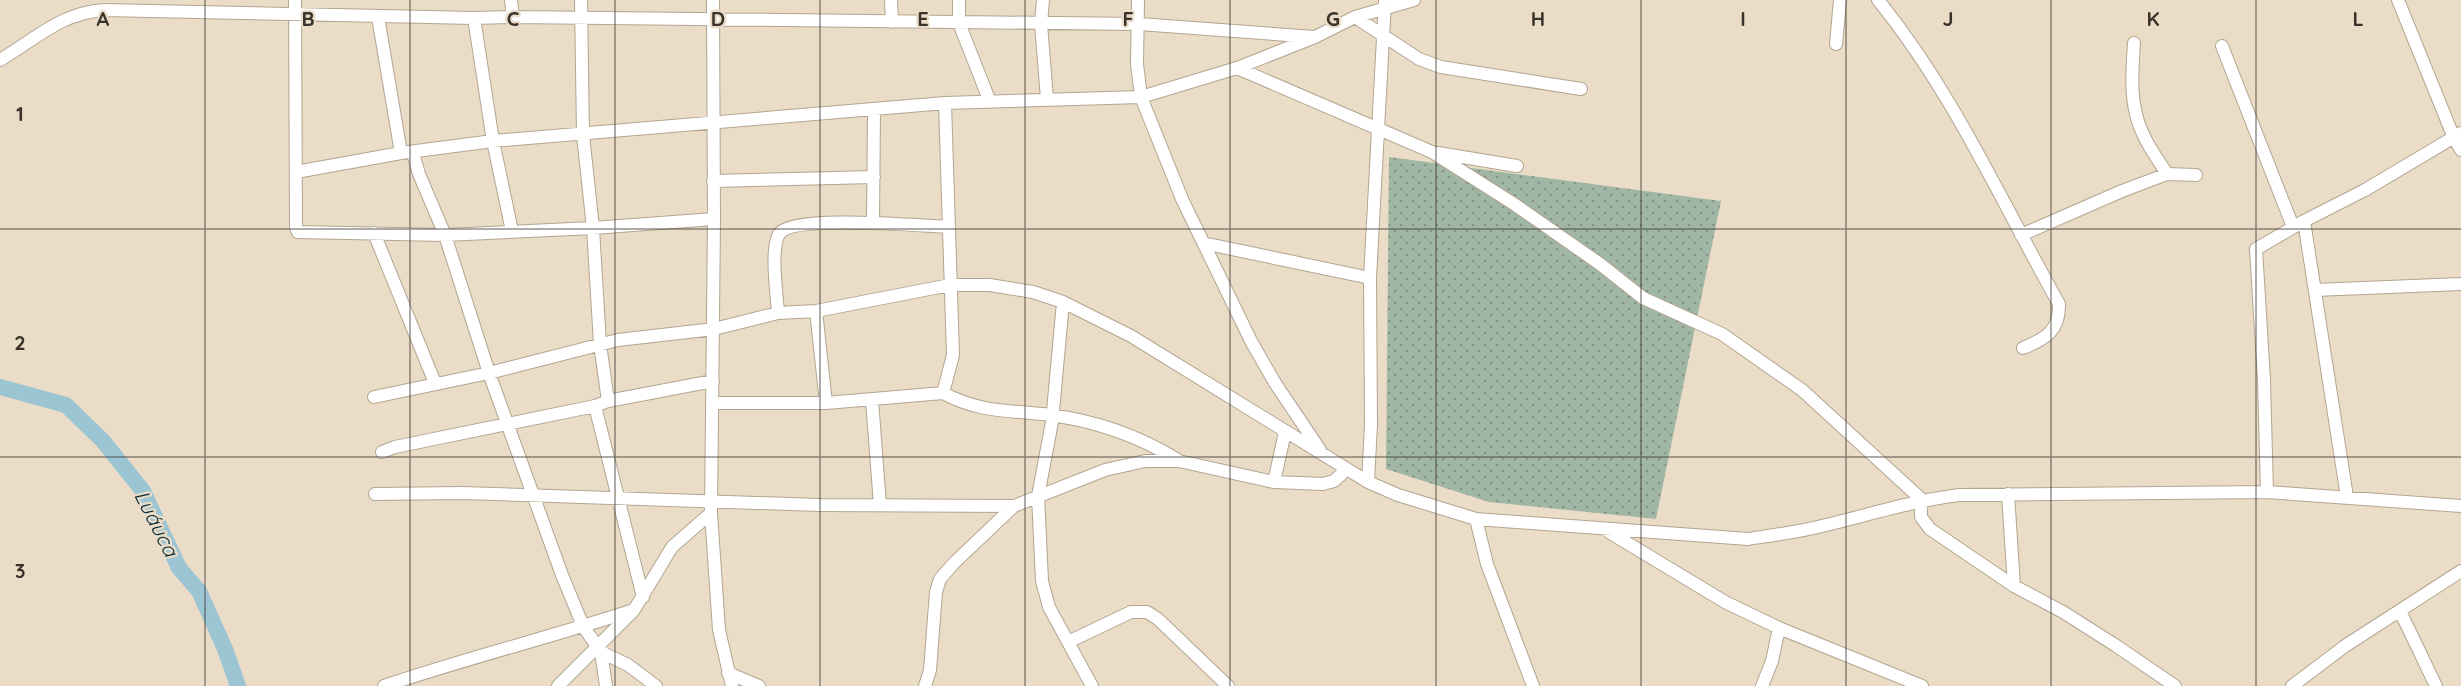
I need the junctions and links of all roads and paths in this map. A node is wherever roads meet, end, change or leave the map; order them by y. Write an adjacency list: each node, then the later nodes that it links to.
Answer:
1 (295, 0): 14 (street)
2 (511, 0): 16 (street)
3 (581, 0): 19 (street)
4 (713, 0): 20 (street)
5 (891, 0): 21 (street)
6 (958, 0): 22 (street)
7 (1043, 0): 23 (street)
8 (1138, 0): 24 (street)
9 (1414, 0): 13 (street)
10 (1840, 0): 28 (street)
11 (1878, 0): 60 (street)
12 (2398, 0): 41 (street)
13 (1385, 4): 17 (street); 25 (street)
14 (296, 15): 15 (street); 30 (street); 47 (street)
15 (378, 17): 18 (street); 45 (street)
16 (513, 17): 18 (street); 19 (street)
17 (1355, 17): 25 (street); 26 (street)
18 (474, 18): 42 (street)
19 (581, 19): 20 (street); 40 (street)
20 (712, 20): 21 (street); 38 (street)
21 (892, 22): 22 (street)
22 (959, 23): 23 (street); 35 (street)
23 (1041, 24): 24 (street); 34 (street)
24 (1139, 24): 26 (street); 33 (street)
25 (1383, 34): 32 (street); 39 (street)
26 (1314, 37): 31 (street)
27 (2134, 43): 48 (street)
28 (1836, 44)
29 (2222, 46): 54 (street)
30 (0, 60)
31 (1237, 68): 33 (street); 39 (street)
32 (1581, 89)
33 (1141, 97): 34 (street); 61 (street)
34 (1047, 99): 35 (street)
35 (990, 102): 36 (street)
36 (945, 103): 37 (street); 55 (street)
37 (874, 110): 38 (street); 50 (street)
38 (714, 124): 40 (street); 51 (street)
39 (1377, 130): 44 (street); 62 (street)
40 (583, 135): 42 (street); 56 (street)
41 (2457, 136): 43 (street); 54 (street)
42 (493, 141): 45 (street); 57 (street)
43 (2461, 150)
44 (1432, 152): 46 (street); 98 (street)
45 (407, 153): 47 (street); 59 (street)
46 (1516, 166)
47 (296, 172): 58 (street)
48 (2167, 174): 49 (street); 60 (street)
49 (2196, 175)
50 (873, 177): 51 (street); 53 (street)
51 (713, 181): 52 (street)
52 (714, 219): 56 (street); 69 (street)
53 (873, 223): 55 (street); 68 (street)
54 (2298, 224): 65 (street); 91 (street)
55 (949, 227): 64 (street)
56 (593, 228): 57 (street); 70 (street)
57 (512, 231): 59 (street)
58 (374, 233): 59 (street); 74 (street)
59 (445, 235): 72 (street)
60 (2021, 235): 71 (street)
61 (1203, 243): 62 (street); 86 (street)
62 (1370, 278): 90 (street)
63 (2461, 284): 65 (street)
64 (950, 285): 66 (street); 67 (street); 75 (street)
65 (2315, 290): 97 (street)
66 (1064, 302): 82 (street); 84 (street)
67 (816, 311): 68 (street); 80 (street)
68 (778, 313): 69 (street)
69 (714, 329): 70 (street); 73 (street)
70 (600, 344): 72 (street); 77 (street)
71 (2023, 348)
72 (489, 373): 74 (street); 83 (street)
73 (713, 381): 77 (street); 79 (street)
74 (435, 383): 76 (street)
75 (943, 393): 78 (street); 82 (street)
76 (374, 398)
77 (608, 400): 81 (street)
78 (872, 400): 80 (street); 99 (street)
79 (712, 403): 80 (street); 102 (street)
80 (826, 403)
81 (595, 406): 83 (street); 96 (street)
82 (1052, 415): 87 (street); 95 (street)
83 (508, 425): 85 (street); 94 (street)
84 (1285, 432): 86 (street); 89 (street)
85 (382, 452)
86 (1322, 453): 88 (street)
87 (1179, 461): 89 (street); 95 (street)
88 (1347, 469): 89 (street); 90 (street)
89 (1274, 482)
90 (1368, 482): 103 (street)
91 (2267, 492): 93 (street); 97 (street)
92 (375, 494): 94 (street)
93 (2008, 494): 98 (street); 106 (street)
94 (534, 495): 96 (street); 110 (street)
95 (1038, 496): 100 (street); 112 (street)
96 (617, 497): 102 (street); 107 (street)
97 (2347, 497): 101 (street)
98 (1921, 500): 104 (street); 106 (street)
99 (879, 505): 100 (street); 102 (street)
100 (1014, 506): 121 (street)
101 (2461, 506)
102 (711, 507): 107 (street); 114 (street)
103 (1476, 519): 104 (street); 124 (street)
104 (1605, 529): 111 (street)
105 (2461, 571): 109 (street)
106 (2014, 586): 127 (street)
107 (643, 597): 108 (street)
108 (633, 610): 110 (street); 113 (street)
109 (2400, 611): 128 (street); 129 (street)
110 (583, 626): 113 (street); 115 (street)
111 (1779, 628): 125 (street); 126 (street)
112 (1068, 642): 122 (street); 123 (street)
113 (599, 650): 116 (street); 117 (street); 118 (street)
114 (728, 673): 119 (street); 120 (street)
115 (384, 686)
116 (558, 686)
117 (606, 686)
118 (656, 686)
119 (732, 686)
120 (759, 686)
121 (925, 686)
122 (1092, 686)
123 (1228, 686)
124 (1533, 686)
125 (1762, 686)
126 (1922, 686)
127 (2175, 686)
128 (2292, 686)
129 (2436, 686)

